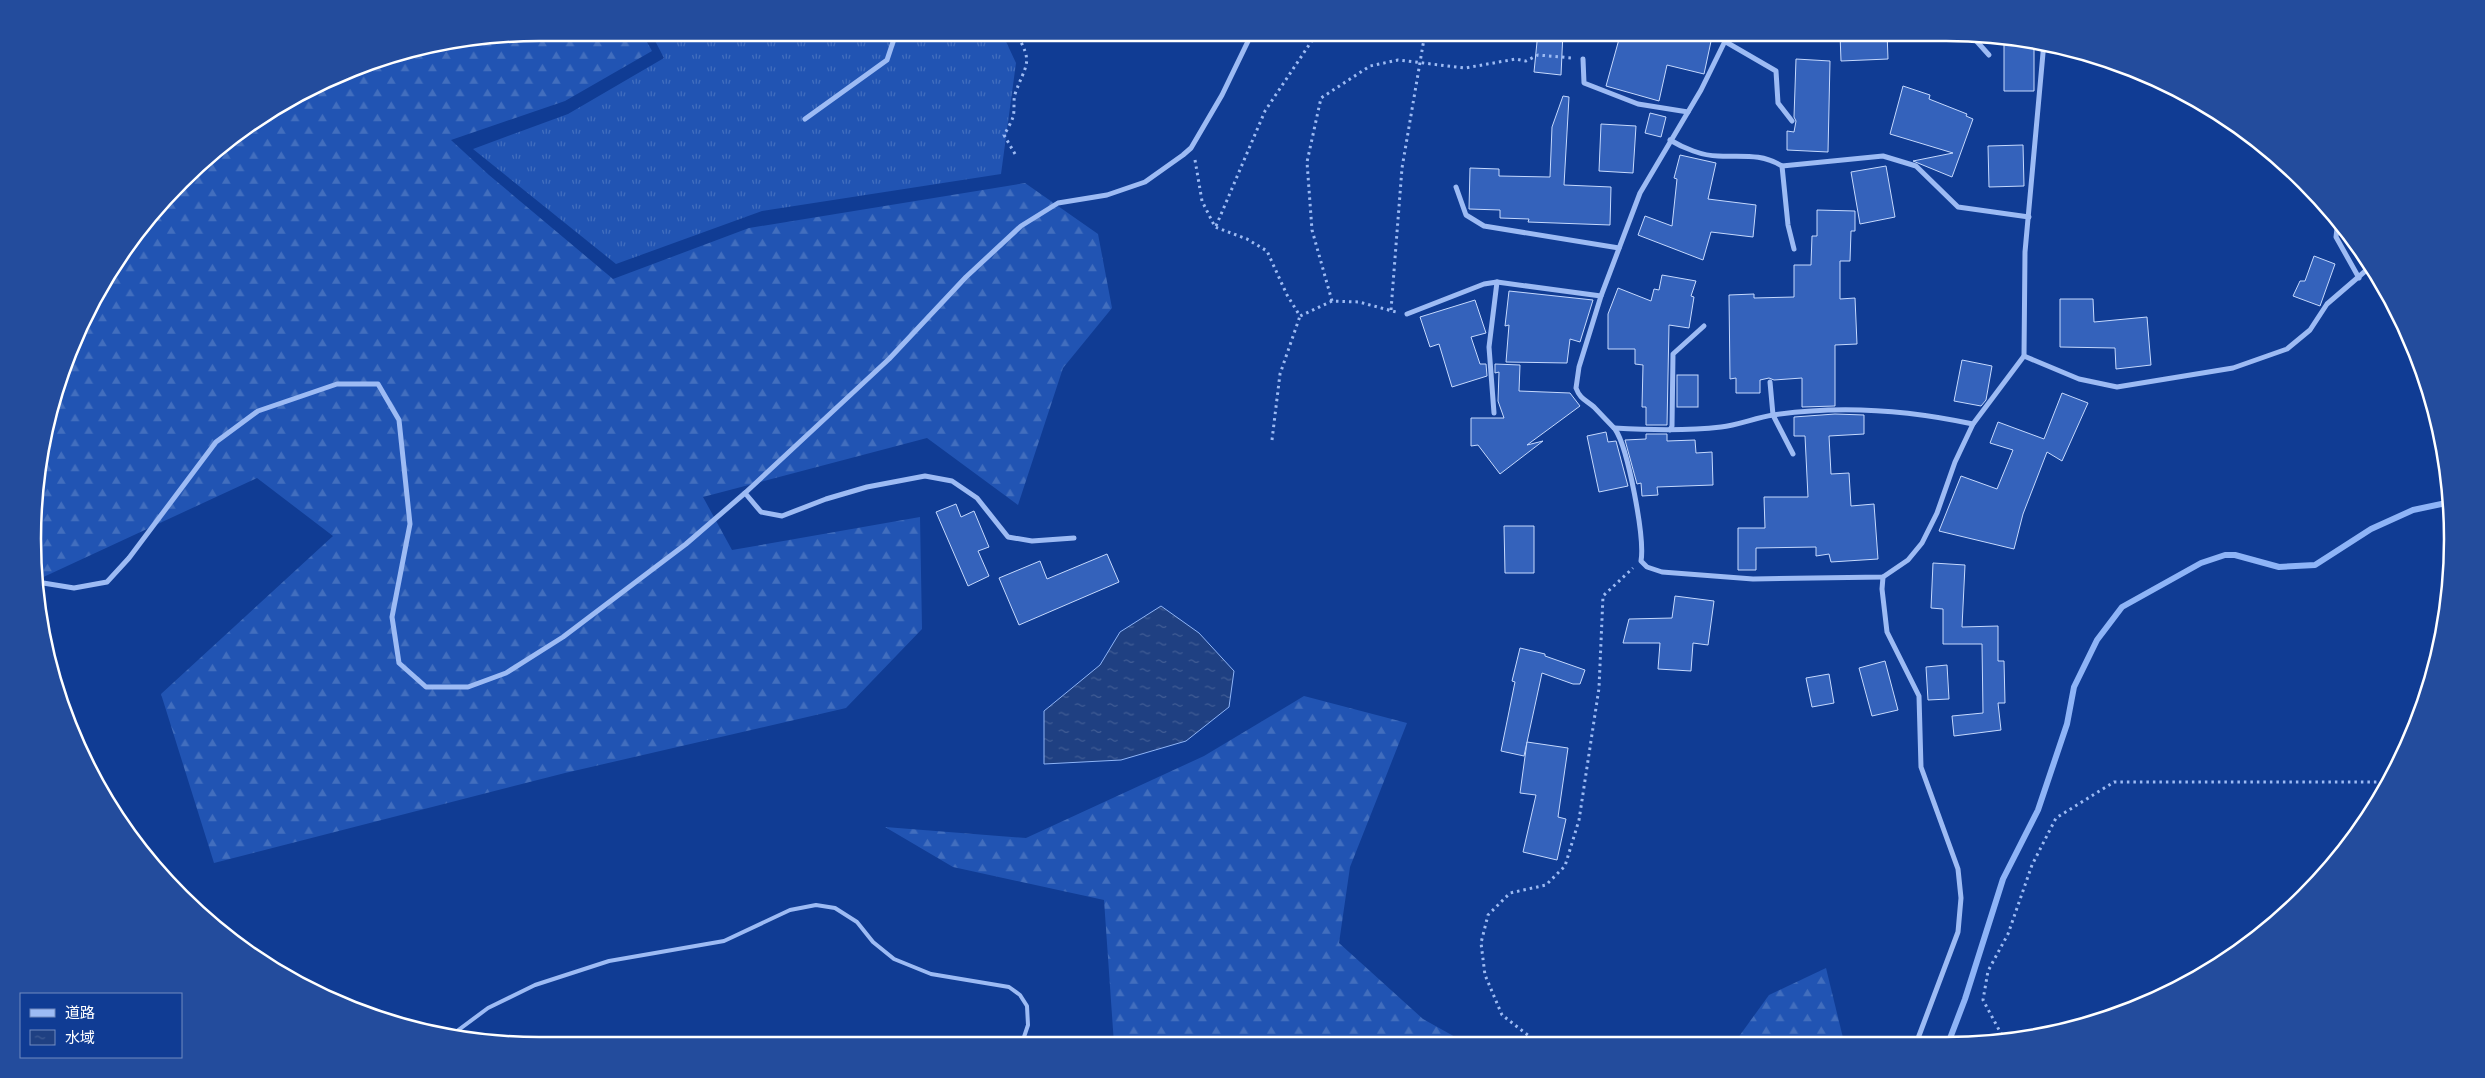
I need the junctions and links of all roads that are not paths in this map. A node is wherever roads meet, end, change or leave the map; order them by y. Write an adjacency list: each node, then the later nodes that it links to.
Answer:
1 (893, 41): 9 (street)
2 (1248, 41): 32 (street)
3 (1726, 42): 8 (street); 10 (street)
4 (1978, 42): 6 (street)
5 (2043, 51): 14 (street)
6 (1989, 54)
7 (1583, 59): 8 (street)
8 (1688, 112): 11 (street)
9 (805, 119)
10 (1792, 121)
11 (1670, 140): 12 (street); 16 (street)
12 (1782, 166): 14 (street); 17 (street)
13 (1456, 187): 16 (street)
14 (2029, 217): 24 (street)
15 (2337, 231): 19 (street)
16 (1619, 248): 21 (street)
17 (1794, 249)
18 (2366, 271): 19 (street)
19 (2358, 278): 24 (street)
20 (1496, 282): 21 (street); 22 (street); 26 (street)
21 (1601, 296): 29 (street)
22 (1407, 314)
23 (1704, 326): 30 (street)
24 (2024, 356): 28 (street)
25 (1770, 382): 27 (street)
26 (1494, 413)
27 (1772, 415): 28 (street); 30 (street); 31 (street)
28 (1973, 424): 34 (street)
29 (1614, 428): 30 (street); 34 (street)
30 (1670, 430)
31 (1793, 454)
32 (745, 493): 33 (street); 35 (street)
33 (1074, 538)
34 (1883, 577): 38 (street)
35 (43, 583)
36 (459, 1030): 37 (lane)
37 (1024, 1037)
38 (1919, 1037)

